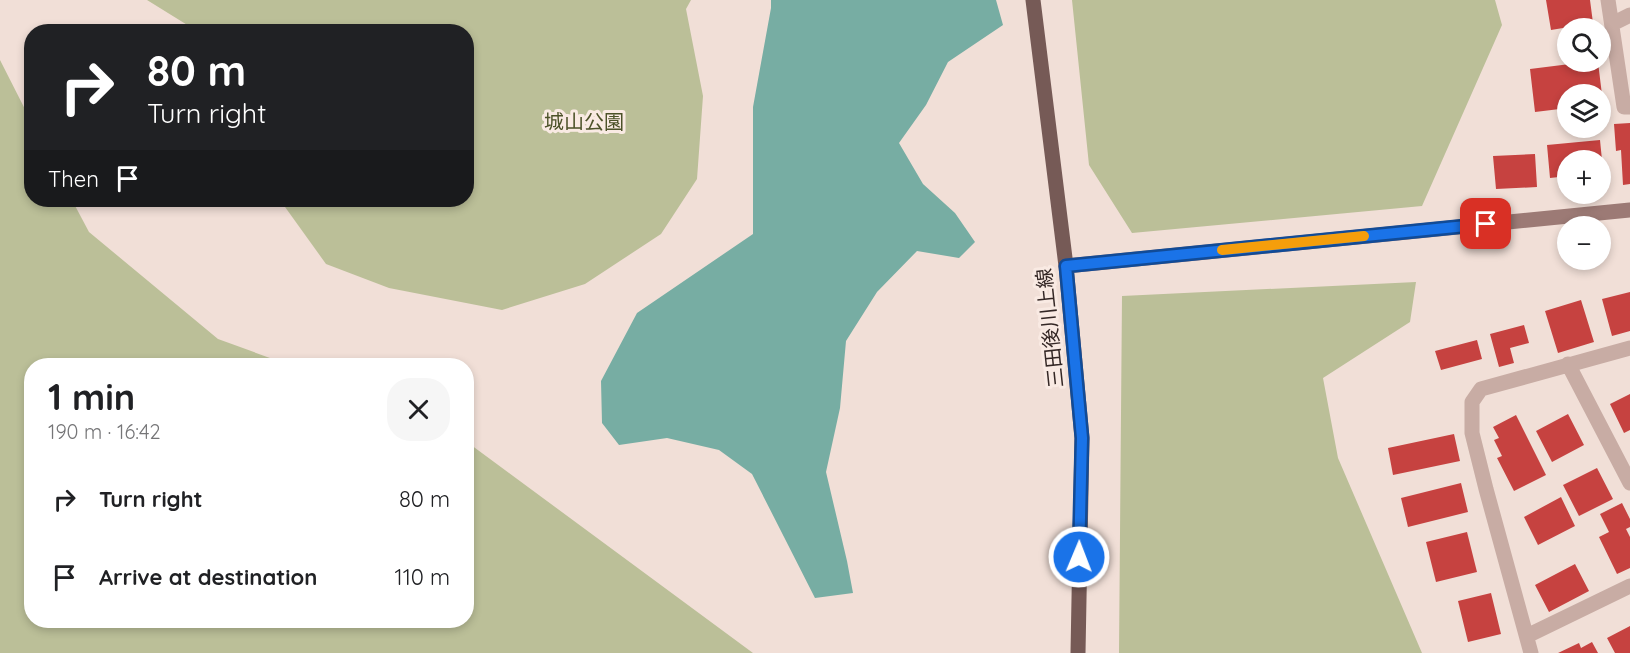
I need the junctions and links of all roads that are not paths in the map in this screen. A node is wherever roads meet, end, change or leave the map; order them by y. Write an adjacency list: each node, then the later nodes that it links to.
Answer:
1 (1032, 0): 7 (main road, 三田後川上線)
2 (1608, 0): 4 (street)
3 (1630, 15): 4 (street)
4 (1612, 24): 5 (street)
5 (1630, 107)
6 (1630, 210): 7 (street)
7 (1066, 266): 13 (main road, 三田後川上線)
8 (1630, 348): 9 (street)
9 (1568, 364): 10 (street); 12 (street)
10 (1630, 483)
11 (1630, 586): 12 (street)
12 (1527, 636): 14 (street)
13 (1078, 653)
14 (1531, 653)

